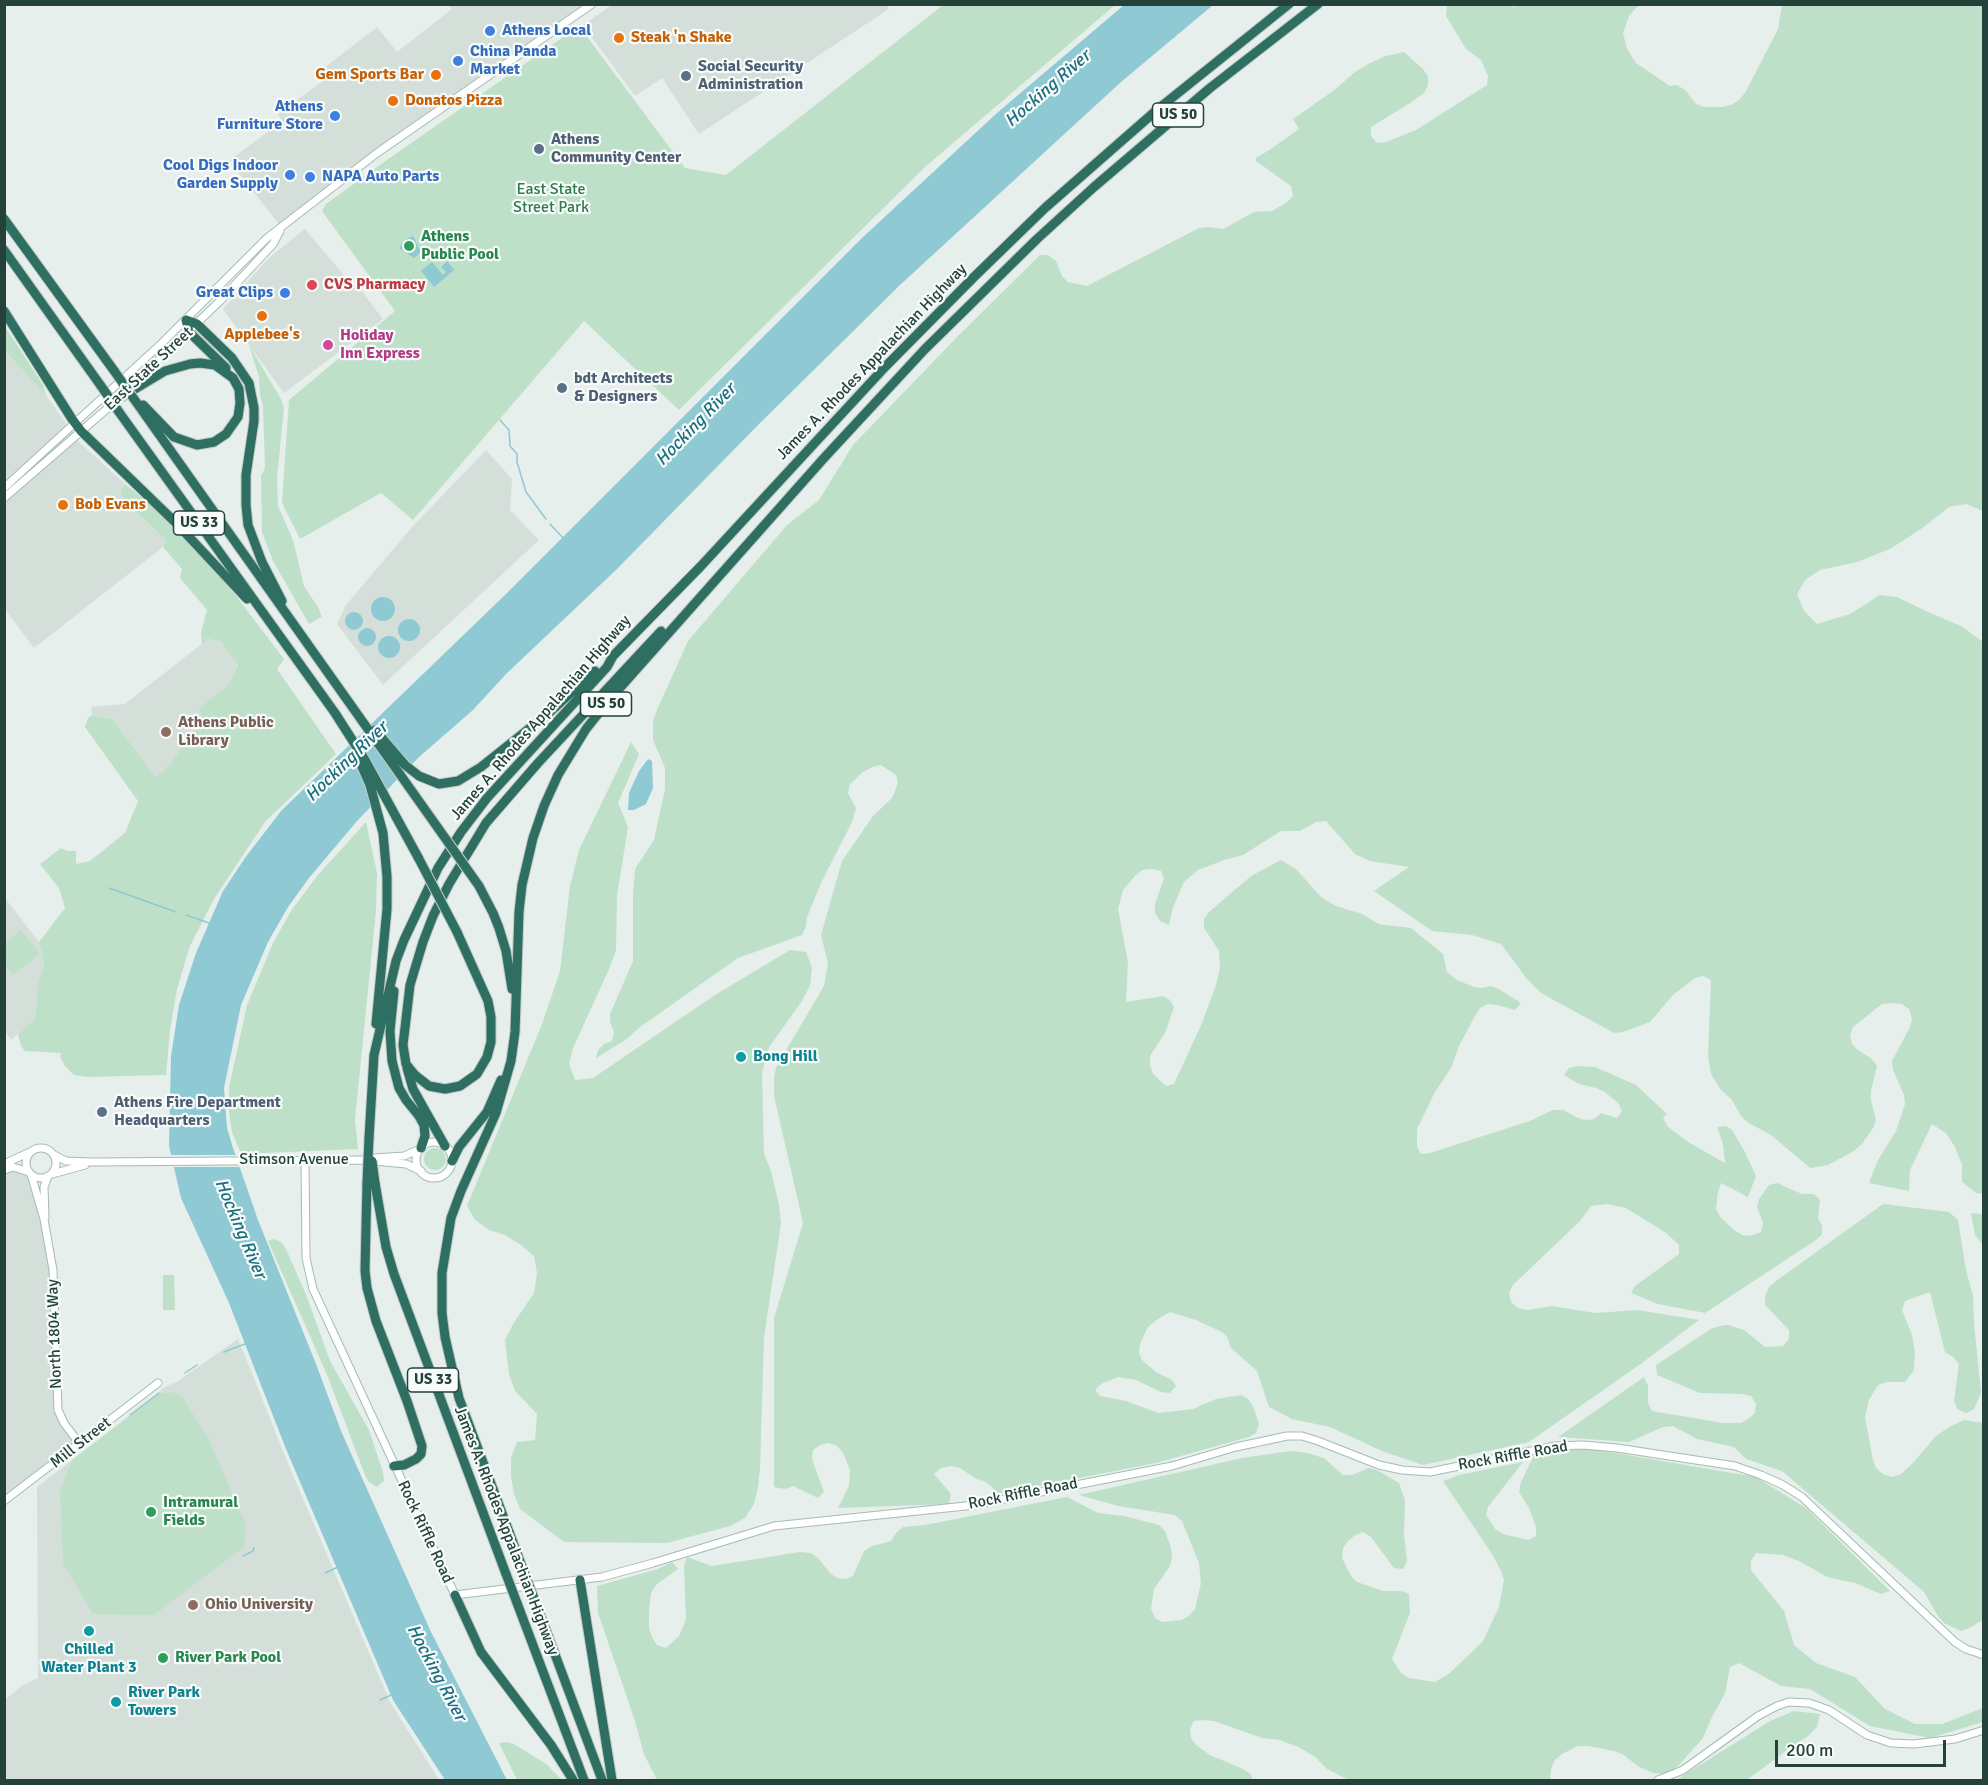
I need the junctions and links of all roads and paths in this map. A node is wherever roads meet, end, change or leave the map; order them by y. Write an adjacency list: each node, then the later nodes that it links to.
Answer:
1 (592, 4): 5 (street, East State Street)
2 (1289, 4): 21 (highway, James A. Rhodes Appalachian Highway / US 50)
3 (1318, 4): 16 (highway, James A. Rhodes Appalachian Highway / US 50)
4 (4, 219): 13 (highway, US 33, bridge)
5 (282, 228): 8 (street, East State Street); 9 (street, East State Street)
6 (4, 250): 20 (highway, US 33, bridge)
7 (4, 311): 14 (highway)
8 (186, 320): 9 (highway); 10 (highway); 14 (street, East State Street)
9 (197, 324): 10 (street, East State Street); 19 (highway)
10 (189, 332): 11 (highway); 12 (street, East State Street)
11 (233, 378): 12 (highway); 13 (highway)
12 (120, 398): 15 (street, East State Street)
13 (134, 399): 19 (highway, US 33)
14 (74, 422): 15 (highway); 17 (street, East State Street)
15 (81, 431): 18 (street, East State Street); 20 (highway)
16 (824, 458): 25 (highway, James A. Rhodes Appalachian Highway / US 50); 28 (highway)
17 (4, 488)
18 (4, 498)
19 (292, 619): 22 (highway, US 33)
20 (278, 635): 23 (highway, US 33)
21 (613, 656): 22 (highway); 24 (highway, James A. Rhodes Appalachian Highway / US 50)
22 (351, 704): 25 (highway, US 33, bridge)
23 (353, 741): 27 (highway, US 33); 28 (highway, bridge)
24 (396, 961): 27 (highway, James A. Rhodes Appalachian Highway / US 50); 30 (highway)
25 (516, 1012): 26 (highway, James A. Rhodes Appalachian Highway / US 33)
26 (513, 1047): 35 (highway); 54 (highway, James A. Rhodes Appalachian Highway / US 33, bridge)
27 (374, 1055): 42 (highway, James A. Rhodes Appalachian Highway / US 33, bridge)
28 (406, 1064): 29 (highway)
29 (445, 1146): 30 (street); 35 (street)
30 (421, 1148): 34 (street); 39 (street)
31 (30, 1152): 32 (street); 37 (street); 40 (street)
32 (54, 1155): 36 (street, Stimson Avenue); 41 (street)
33 (305, 1160): 34 (street, Stimson Avenue); 36 (street, Stimson Avenue); 46 (street, Rock Riffle Road)
34 (364, 1160): 39 (street, Stimson Avenue)
35 (452, 1161): 39 (street)
36 (93, 1162): 41 (street, Stimson Avenue)
37 (4, 1164)
38 (4, 1170): 40 (street)
39 (421, 1171)
40 (30, 1173): 41 (street); 43 (street, North 1804 Way)
41 (49, 1175): 43 (street, North 1804 Way)
42 (371, 1183): 46 (highway); 53 (highway, James A. Rhodes Appalachian Highway / US 33, bridge)
43 (44, 1219): 45 (street, North 1804 Way)
44 (158, 1383): 45 (street, Mill Street)
45 (79, 1443): 47 (street, Mill Street)
46 (394, 1466): 49 (street, Rock Riffle Road)
47 (4, 1502)
48 (580, 1580): 49 (street, Rock Riffle Road); 50 (street, Rock Riffle Road); 55 (highway)
49 (455, 1595): 52 (highway)
50 (1983, 1655)
51 (1983, 1730): 56 (street)
52 (573, 1780)
53 (584, 1780)
54 (602, 1780)
55 (612, 1780)
56 (1658, 1780)

